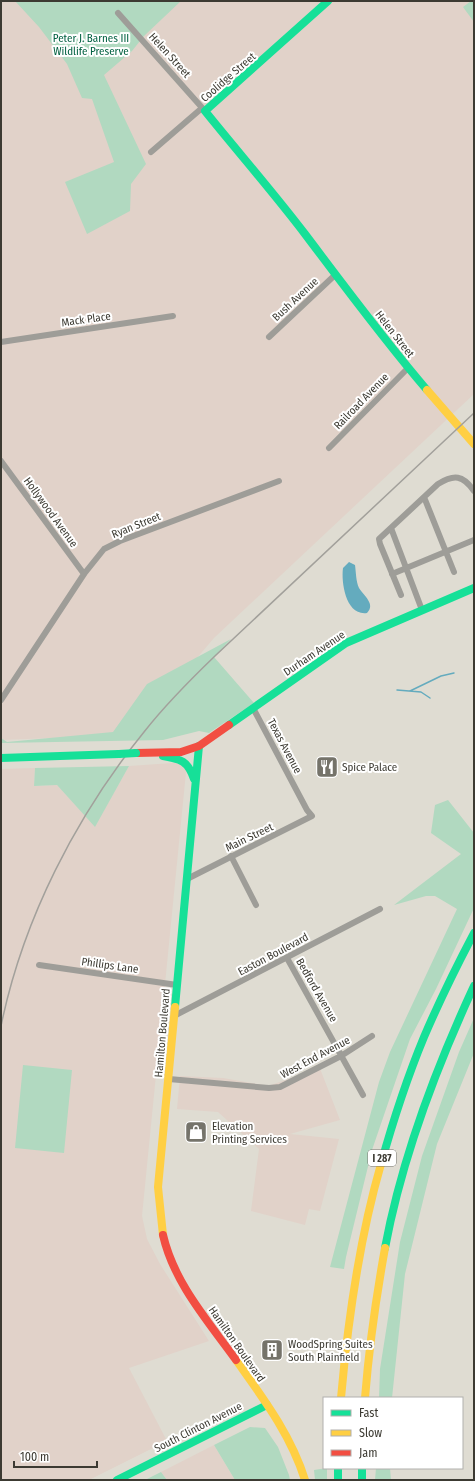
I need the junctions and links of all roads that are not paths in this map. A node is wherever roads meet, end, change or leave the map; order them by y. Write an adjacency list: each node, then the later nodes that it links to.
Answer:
1 (328, 1): 3 (main road, Coolidge Street)
2 (118, 13): 3 (street, Helen Street)
3 (204, 110): 4 (street); 5 (main road, Coolidge Street)
4 (151, 152)
5 (304, 233): 6 (main road, Helen Street)
6 (335, 275): 8 (street, Bush Avenue); 10 (main road, Helen Street)
7 (173, 316): 9 (street, Mack Place)
8 (269, 337)
9 (1, 342)
10 (408, 368): 11 (main road, Helen Street); 12 (street, Railroad Avenue)
11 (474, 444)
12 (329, 448)
13 (1, 461): 22 (street, Hollywood Avenue)
14 (278, 481): 22 (street, Ryan Street)
15 (474, 491): 16 (street)
16 (424, 497): 17 (street); 19 (street)
17 (391, 528): 20 (street); 23 (street)
18 (474, 540): 19 (street)
19 (446, 552): 20 (street); 21 (street)
20 (406, 568): 23 (street); 26 (street)
21 (454, 572)
22 (84, 574): 27 (street, Ryan Street)
23 (392, 574): 25 (street)
24 (474, 588): 26 (main road, Durham Avenue)
25 (401, 595)
26 (422, 610): 28 (main road, Durham Avenue)
27 (1, 700)
28 (253, 708): 29 (main road, Durham Avenue); 33 (street, Texas Avenue)
29 (199, 746): 30 (main road); 32 (main road, Hamilton Boulevard)
30 (151, 753): 31 (main road, bridge); 32 (main road)
31 (1, 758)
32 (196, 782): 35 (main road, Hamilton Boulevard)
33 (307, 810): 34 (street, Main Street)
34 (231, 856): 35 (street, Main Street); 36 (street)
35 (187, 878): 41 (main road, Hamilton Boulevard)
36 (256, 905)
37 (380, 909): 39 (street, Easton Boulevard)
38 (474, 932): 48 (main road, I 287)
39 (287, 958): 43 (street, Easton Boulevard); 45 (street, Bedford Avenue)
40 (39, 965): 41 (street, Phillips Lane)
41 (177, 985): 43 (main road, Hamilton Boulevard)
42 (474, 986): 49 (main road, I 287)
43 (174, 1016): 46 (main road, Hamilton Boulevard)
44 (372, 1036): 45 (street, West End Avenue)
45 (341, 1056): 46 (street, West End Avenue); 47 (street, Bedford Avenue)
46 (169, 1079): 50 (main road, Hamilton Boulevard)
47 (364, 1094)
48 (341, 1397)
49 (365, 1397)
50 (267, 1405): 53 (main road, South Clinton Avenue); 54 (main road, Hamilton Boulevard)
51 (338, 1469): 55 (main road)
52 (362, 1469): 56 (main road)
53 (117, 1480)
54 (305, 1480)
55 (338, 1480)
56 (362, 1480)

